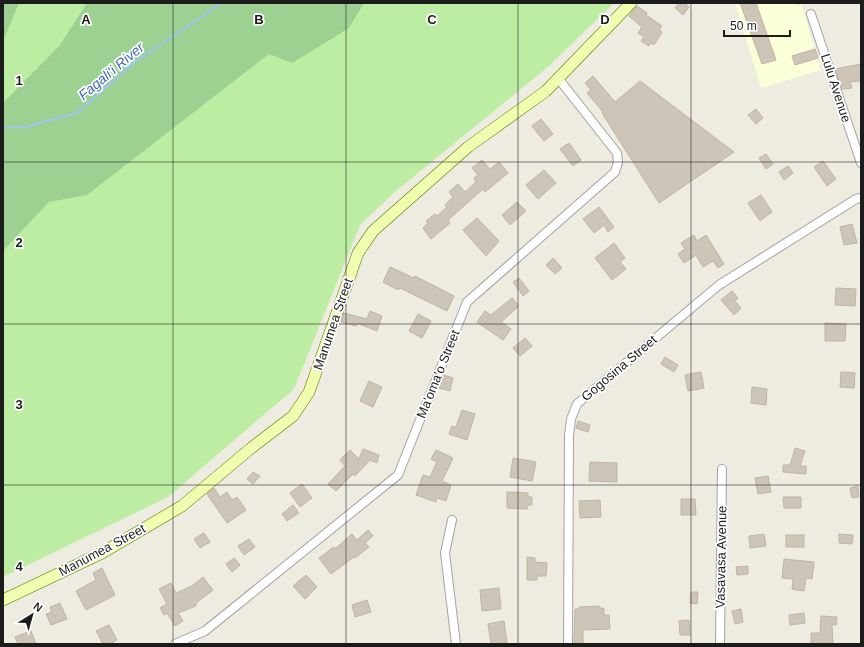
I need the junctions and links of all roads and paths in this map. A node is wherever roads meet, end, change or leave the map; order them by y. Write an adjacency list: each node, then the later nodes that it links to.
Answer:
1 (631, 3): 3 (main road, Manumea Street)
2 (811, 14): 4 (street, Lulu Avenue)
3 (558, 78): 8 (main road, Manumea Street); 9 (street, Ma'oma'o Street)
4 (861, 163)
5 (861, 198): 11 (street, Gogosina Street)
6 (722, 469): 12 (street, Vasavasa Avenue)
7 (452, 520): 10 (street)
8 (3, 600)
9 (175, 644)
10 (456, 644)
11 (568, 644)
12 (720, 644)

